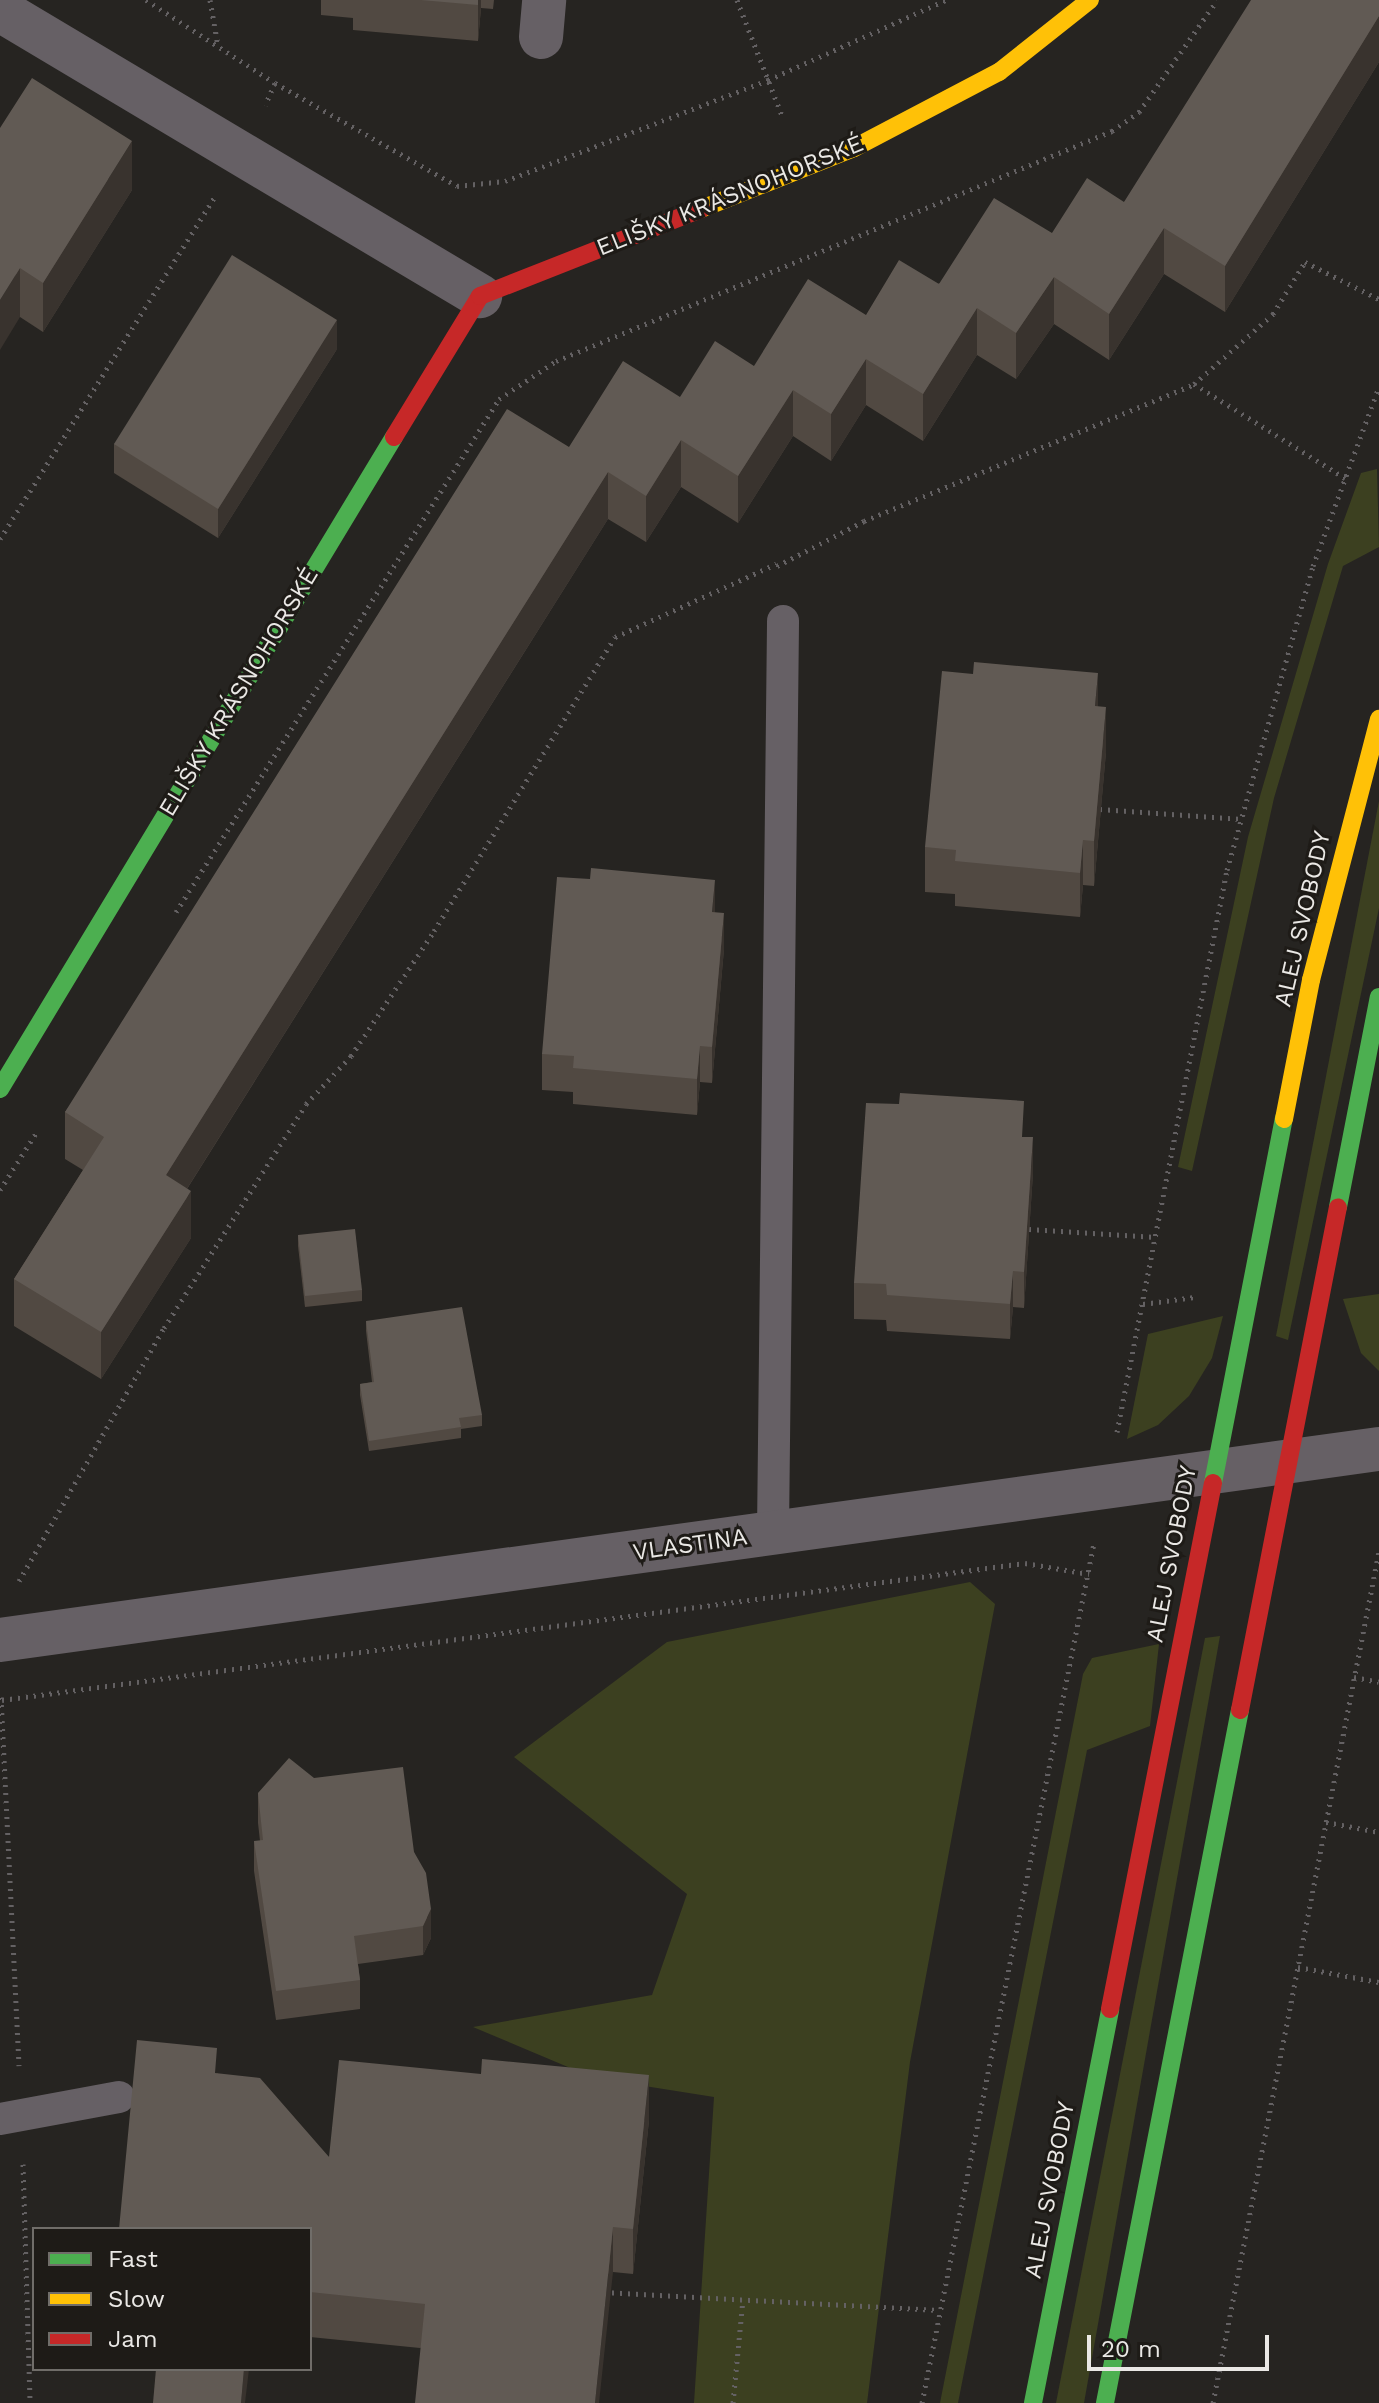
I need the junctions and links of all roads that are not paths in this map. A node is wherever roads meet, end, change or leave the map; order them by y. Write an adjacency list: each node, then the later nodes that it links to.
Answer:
1 (1090, 0): 3 (street, ELIŠKY KRÁSNOHORSKÉ)
2 (27, 13): 3 (street)
3 (480, 296): 7 (street, ELIŠKY KRÁSNOHORSKÉ)
4 (783, 621): 11 (lane)
5 (1379, 719): 10 (street, ALEJ SVOBODY)
6 (1379, 997): 9 (street)
7 (0, 1089)
8 (1379, 1449): 9 (street, VLASTINA)
9 (1286, 1462): 10 (street, VLASTINA); 16 (street)
10 (1212, 1472): 11 (street, VLASTINA); 15 (street, ALEJ SVOBODY)
11 (773, 1533): 12 (street, VLASTINA)
12 (0, 1640)
13 (119, 2097): 14 (lane)
14 (11, 2117)
15 (1033, 2403)
16 (1105, 2403)

